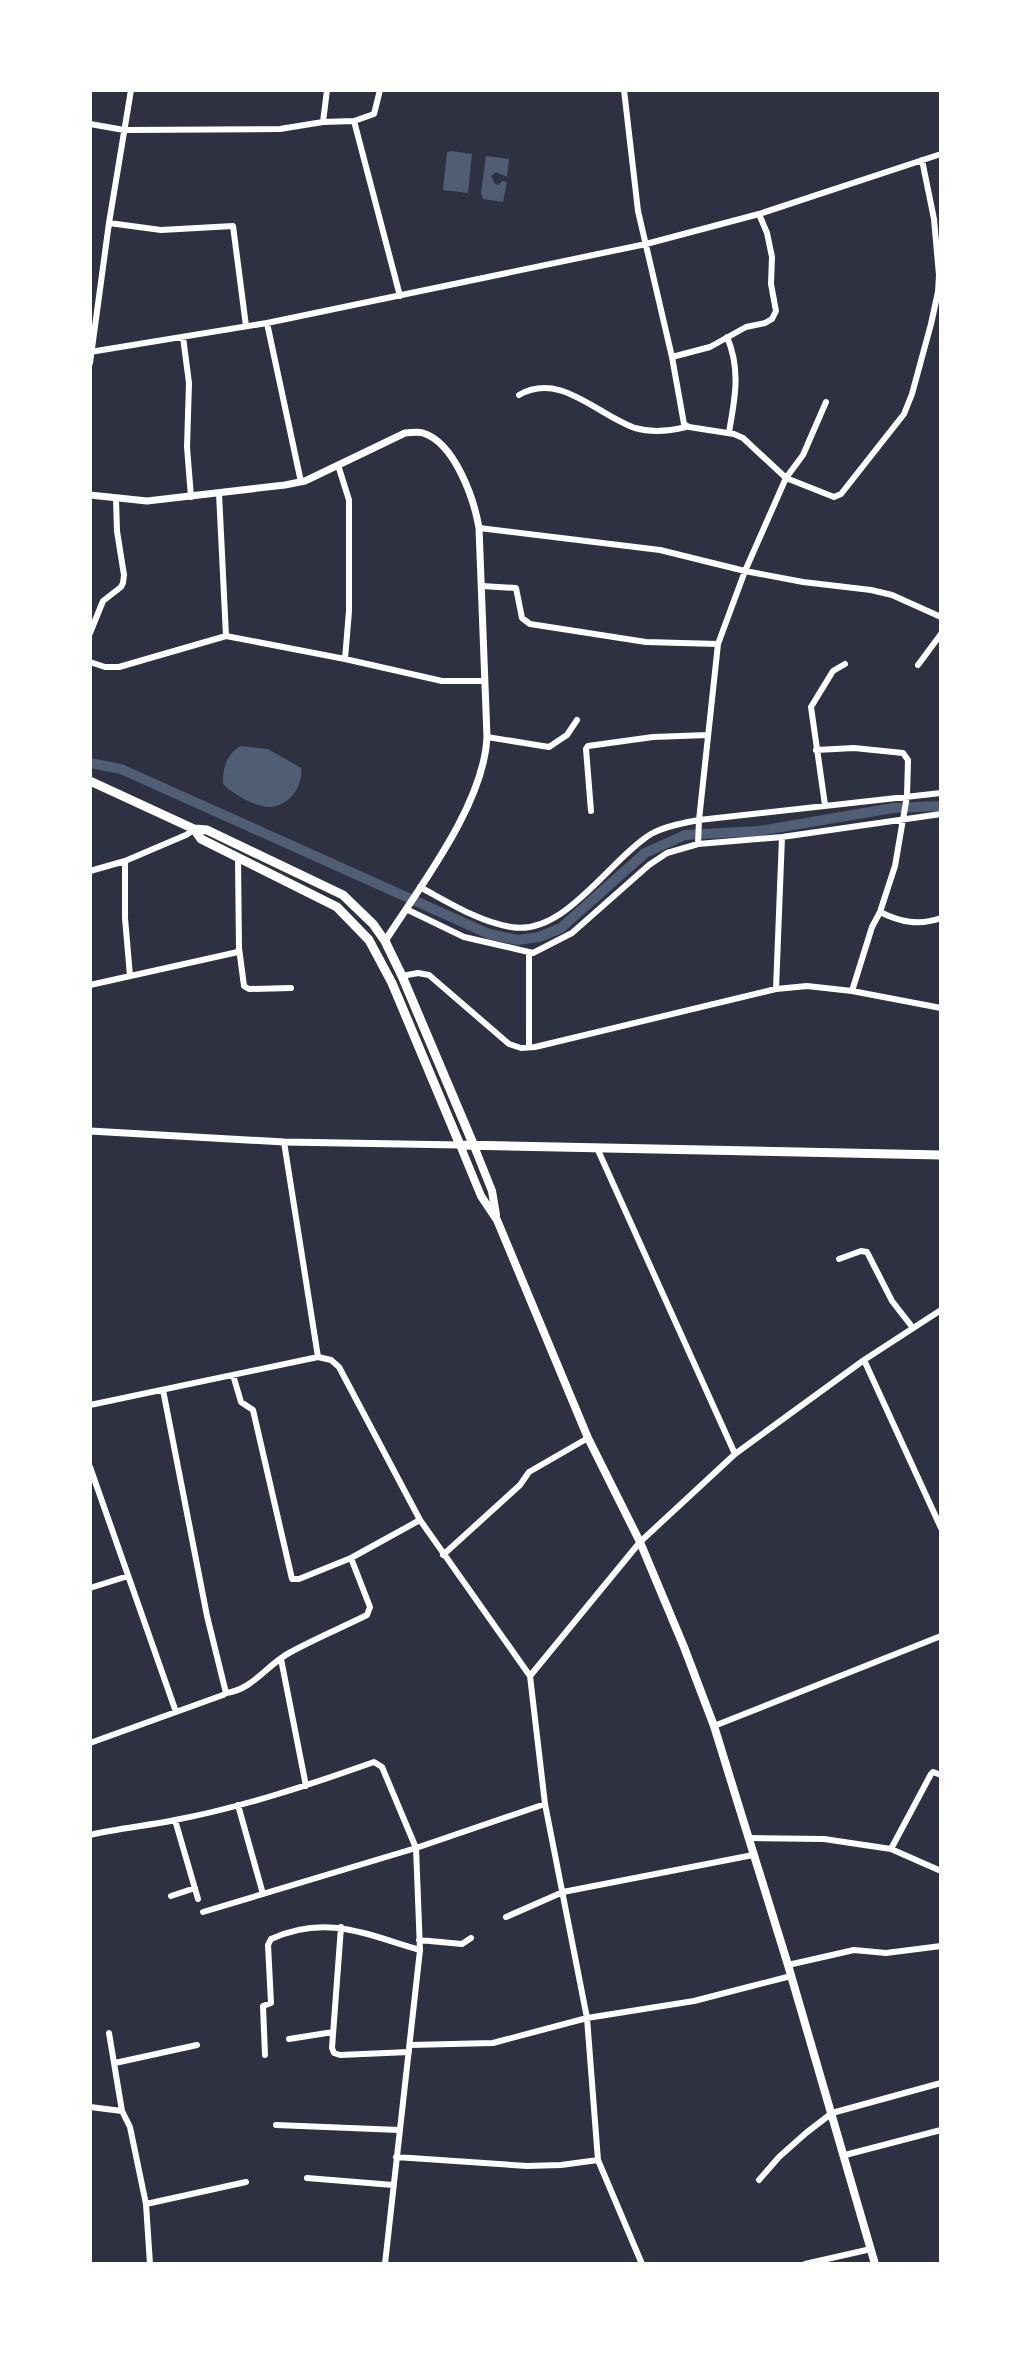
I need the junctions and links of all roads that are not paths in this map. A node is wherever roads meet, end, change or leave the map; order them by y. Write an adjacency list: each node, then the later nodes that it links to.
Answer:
1 (131, 90): 8 (street)
2 (327, 90): 6 (street)
3 (380, 90): 5 (street)
4 (624, 90): 14 (street)
5 (354, 121): 6 (street); 16 (street)
6 (323, 122): 8 (street)
7 (90, 124): 8 (street)
8 (124, 130): 13 (street)
9 (941, 154): 10 (street)
10 (922, 160): 11 (street); 12 (street)
11 (759, 214): 14 (street); 20 (street)
12 (938, 219): 15 (street)
13 (109, 223): 18 (street); 21 (street)
14 (646, 244): 16 (street); 22 (street)
15 (940, 292): 29 (street)
16 (400, 296): 17 (street)
17 (267, 323): 18 (street); 30 (street)
18 (246, 326): 19 (street)
19 (183, 337): 21 (street); 33 (street)
20 (727, 337): 22 (street); 27 (street)
21 (91, 352): 23 (street)
22 (672, 357): 26 (street)
23 (90, 363)
24 (519, 395): 26 (street)
25 (826, 402): 29 (street)
26 (686, 427): 27 (street)
27 (729, 432): 29 (street)
28 (338, 465): 30 (street); 35 (street); 43 (street)
29 (786, 478): 36 (street)
30 (301, 482): 31 (street)
31 (219, 493): 33 (street); 41 (street)
32 (90, 495): 34 (street)
33 (191, 497): 34 (street)
34 (116, 499): 39 (street)
35 (479, 528): 36 (street); 37 (street)
36 (745, 571): 38 (street); 42 (street)
37 (482, 586): 42 (street); 47 (street)
38 (941, 617)
39 (90, 633)
40 (941, 634): 46 (street)
41 (226, 636): 43 (street); 44 (street)
42 (718, 644): 49 (street)
43 (345, 659): 47 (street)
44 (90, 662)
45 (845, 664): 51 (street)
46 (918, 665)
47 (484, 681): 50 (street)
48 (577, 720): 50 (street)
49 (708, 735): 56 (street); 59 (street)
50 (487, 737): 66 (street)
51 (816, 750): 54 (street); 55 (street)
52 (90, 781): 60 (main road)
53 (941, 793): 54 (street)
54 (906, 799): 55 (street); 58 (street)
55 (825, 805): 59 (street)
56 (591, 811)
57 (941, 814): 58 (street)
58 (903, 816): 61 (street); 68 (street)
59 (699, 820): 62 (street); 66 (street)
60 (194, 829): 63 (main road); 64 (street); 70 (main road)
61 (782, 837): 62 (street); 77 (street)
62 (698, 844): 72 (street)
63 (238, 859): 71 (street); 83 (main road)
64 (125, 861): 65 (street); 73 (street)
65 (90, 871)
66 (418, 889): 67 (street)
67 (407, 907): 70 (street); 72 (street)
68 (880, 912): 69 (street); 78 (street)
69 (941, 918)
70 (385, 941): 74 (main road)
71 (239, 948): 73 (street); 76 (street)
72 (529, 954): 80 (street)
73 (130, 976): 75 (street)
74 (402, 976): 80 (street); 84 (main road)
75 (90, 985)
76 (291, 988)
77 (776, 989): 78 (street); 80 (street)
78 (852, 991): 79 (street)
79 (941, 1008)
80 (529, 1047)
81 (90, 1131): 82 (street)
82 (284, 1142): 83 (street); 91 (street)
83 (460, 1145): 84 (main road); 87 (main road)
84 (474, 1146): 85 (main road); 87 (main road)
85 (597, 1148): 86 (main road); 97 (street)
86 (941, 1155)
87 (497, 1220): 96 (main road)
88 (839, 1259): 90 (street)
89 (941, 1310): 90 (street)
90 (913, 1328): 92 (street)
91 (318, 1357): 93 (street); 99 (street)
92 (864, 1360): 97 (street); 100 (street)
93 (233, 1375): 94 (street); 103 (street)
94 (163, 1390): 95 (street); 109 (street)
95 (90, 1405)
96 (588, 1438): 101 (main road); 102 (street)
97 (735, 1454): 101 (street)
98 (90, 1467): 104 (street)
99 (420, 1520): 102 (street); 103 (street)
100 (941, 1528)
101 (640, 1542): 108 (street); 111 (main road)
102 (443, 1555): 108 (street)
103 (351, 1558): 107 (street)
104 (128, 1576): 105 (street); 110 (street)
105 (90, 1588)
106 (941, 1636): 111 (street)
107 (281, 1659): 109 (street); 114 (street)
108 (530, 1676): 115 (street)
109 (226, 1693): 110 (street)
110 (176, 1712): 112 (street)
111 (714, 1726): 119 (main road)
112 (90, 1743)
113 (941, 1775): 121 (street)
114 (306, 1786): 116 (street); 120 (street)
115 (545, 1804): 120 (street); 125 (street)
116 (238, 1805): 117 (street); 126 (street)
117 (175, 1820): 118 (street); 124 (street)
118 (90, 1835)
119 (748, 1838): 121 (street); 122 (main road)
120 (416, 1848): 126 (street); 133 (street)
121 (891, 1849): 123 (street)
122 (753, 1855): 125 (street); 136 (main road)
123 (941, 1871)
124 (195, 1888): 127 (street); 128 (street)
125 (563, 1892): 130 (street); 138 (street)
126 (263, 1894): 129 (street)
127 (171, 1896)
128 (198, 1899)
129 (203, 1912)
130 (506, 1917)
131 (341, 1927): 135 (street); 139 (street); 144 (street)
132 (471, 1938): 133 (street)
133 (419, 1940): 135 (street)
134 (941, 1946): 136 (street)
135 (420, 1950): 143 (street)
136 (788, 1965): 137 (main road)
137 (791, 1976): 138 (street); 149 (main road)
138 (587, 2018): 143 (street); 155 (street)
139 (333, 2032): 141 (street); 143 (street)
140 (109, 2033): 145 (street)
141 (289, 2039)
142 (197, 2045): 145 (street)
143 (410, 2048): 151 (street)
144 (265, 2055)
145 (115, 2063): 148 (street)
146 (941, 2083): 149 (street)
147 (90, 2107): 148 (street)
148 (122, 2111): 160 (street)
149 (832, 2113): 153 (main road); 157 (street)
150 (276, 2125): 151 (street)
151 (399, 2130): 154 (street)
152 (941, 2130): 153 (street)
153 (845, 2155): 161 (main road)
154 (396, 2157): 155 (street); 159 (street)
155 (598, 2160): 164 (street)
156 (307, 2178): 159 (street)
157 (759, 2180)
158 (246, 2182): 160 (street)
159 (393, 2185): 163 (street)
160 (146, 2204): 162 (street)
161 (871, 2249): 165 (street); 166 (main road)
162 (150, 2264)
163 (385, 2264)
164 (642, 2264)
165 (805, 2264)
166 (875, 2264)

